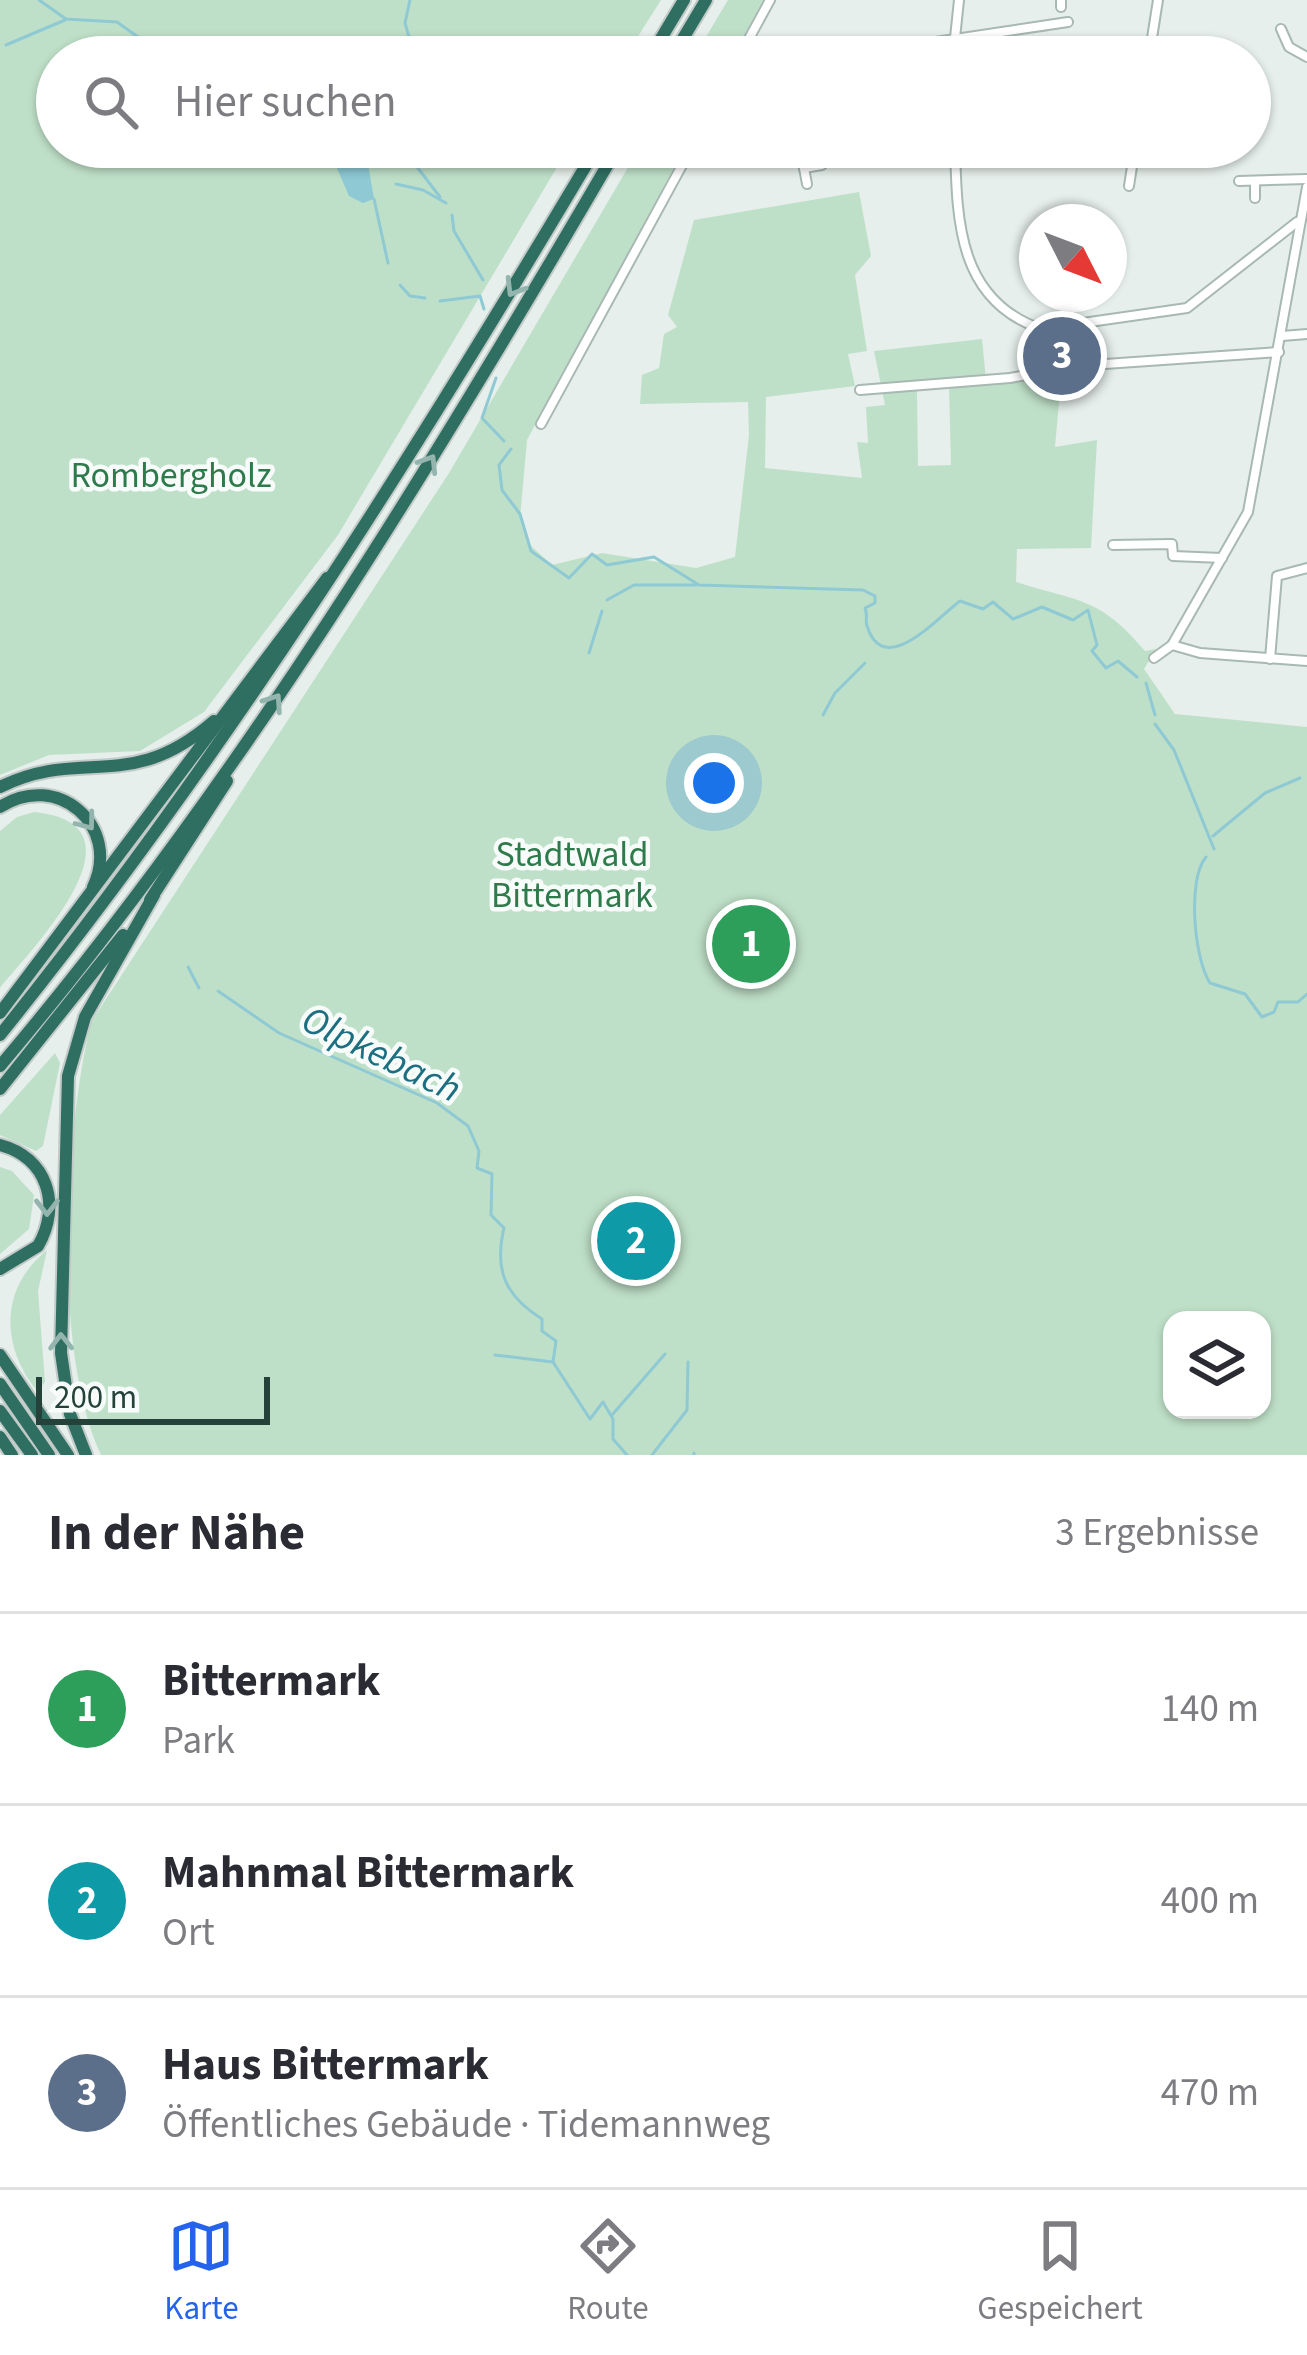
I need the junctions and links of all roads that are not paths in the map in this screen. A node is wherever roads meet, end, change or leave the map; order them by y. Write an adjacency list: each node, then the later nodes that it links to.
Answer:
1 (684, 0): 8 (highway)
2 (706, 0): 9 (highway)
3 (770, 0): 10 (street)
4 (959, 0): 11 (street)
5 (1158, 0): 13 (street)
6 (1068, 22): 12 (street)
7 (1281, 29): 14 (street)
8 (663, 36)
9 (685, 36)
10 (750, 36)
11 (952, 36)
12 (977, 36)
13 (1152, 36)
14 (1307, 57)
15 (584, 168): 36 (highway, one-way to 36)
16 (607, 168): 42 (highway, one-way to 16)
17 (681, 168): 32 (street)
18 (804, 168): 24 (street)
19 (956, 168): 27 (street)
20 (1132, 168): 25 (street)
21 (1255, 181): 22 (street); 23 (street); 26 (street)
22 (1239, 182)
23 (1307, 183): 27 (street)
24 (807, 184)
25 (1130, 185)
26 (1255, 197)
27 (1298, 222): 29 (street)
28 (1307, 334): 29 (street)
29 (1282, 336): 30 (street)
30 (1279, 352): 31 (street); 34 (street)
31 (860, 390)
32 (541, 424)
33 (1113, 545): 34 (street)
34 (1222, 558): 37 (street)
35 (1307, 568): 39 (street)
36 (286, 640): 41 (highway); 48 (highway)
37 (1172, 645): 38 (street); 39 (street)
38 (1154, 658)
39 (1270, 658): 40 (street)
40 (1307, 661)
41 (243, 689): 43 (highway); 46 (highway)
42 (242, 751): 45 (highway); 49 (highway)
43 (0, 787)
44 (0, 807): 46 (highway, one-way to 46)
45 (154, 895): 50 (highway); 61 (highway, one-way to 45)
46 (80, 913): 47 (highway)
47 (0, 1013)
48 (0, 1035)
49 (0, 1066)
50 (0, 1089)
51 (0, 1144): 52 (highway, one-way to 52)
52 (0, 1269)
53 (0, 1355): 60 (highway)
54 (0, 1384): 59 (highway)
55 (0, 1411): 58 (highway)
56 (0, 1437): 57 (highway)
57 (13, 1455)
58 (32, 1455)
59 (49, 1455)
60 (68, 1455)
61 (86, 1455)

